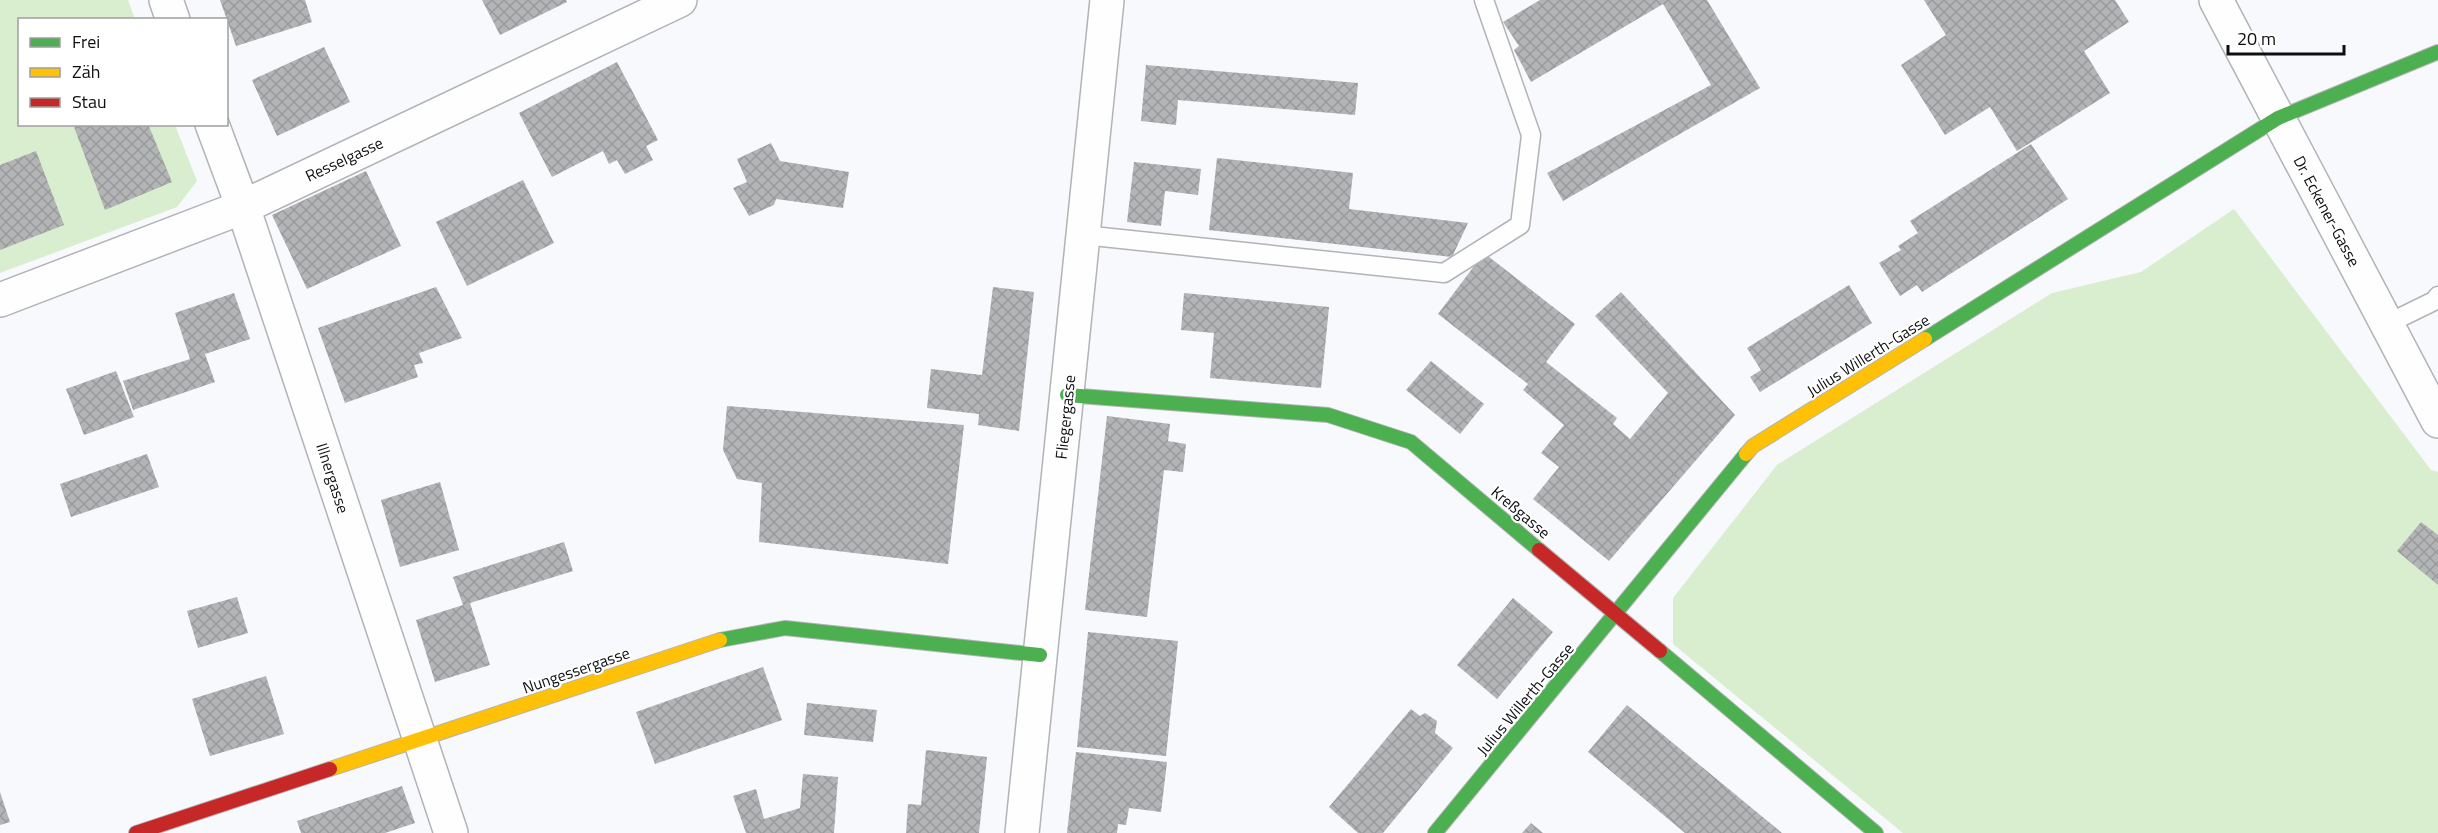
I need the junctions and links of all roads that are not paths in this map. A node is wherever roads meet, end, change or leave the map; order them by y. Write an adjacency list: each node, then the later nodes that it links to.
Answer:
1 (166, 0): 6 (street)
2 (680, 0): 10 (street, Resselgasse)
3 (1107, 0): 11 (street, Fliegergasse)
4 (1484, 0): 11 (lane)
5 (2216, 0): 8 (street, Dr. Eckener-Gasse)
6 (172, 18)
7 (2438, 52): 8 (street, Julius Willerth-Gasse)
8 (2278, 118): 14 (street, Dr. Eckener-Gasse); 17 (street, Julius Willerth-Gasse)
9 (213, 126): 10 (street, Illnergasse)
10 (243, 207): 13 (street, Resselgasse); 19 (street, Illnergasse)
11 (1083, 235): 15 (street, Fliegergasse)
12 (2438, 296): 14 (lane)
13 (0, 300)
14 (2387, 324): 16 (street, Dr. Eckener-Gasse)
15 (1067, 395): 17 (street, Kreßgasse); 18 (street, Fliegergasse)
16 (2438, 421)
17 (1616, 615): 23 (street, Julius Willerth-Gasse); 24 (street, Kreßgasse)
18 (1040, 655): 19 (street, Nungessergasse); 22 (street, Fliegergasse)
19 (421, 740): 20 (street, Nungessergasse); 21 (street, Illnergasse)
20 (136, 833)
21 (452, 833)
22 (1022, 833)
23 (1435, 833)
24 (1876, 833)

